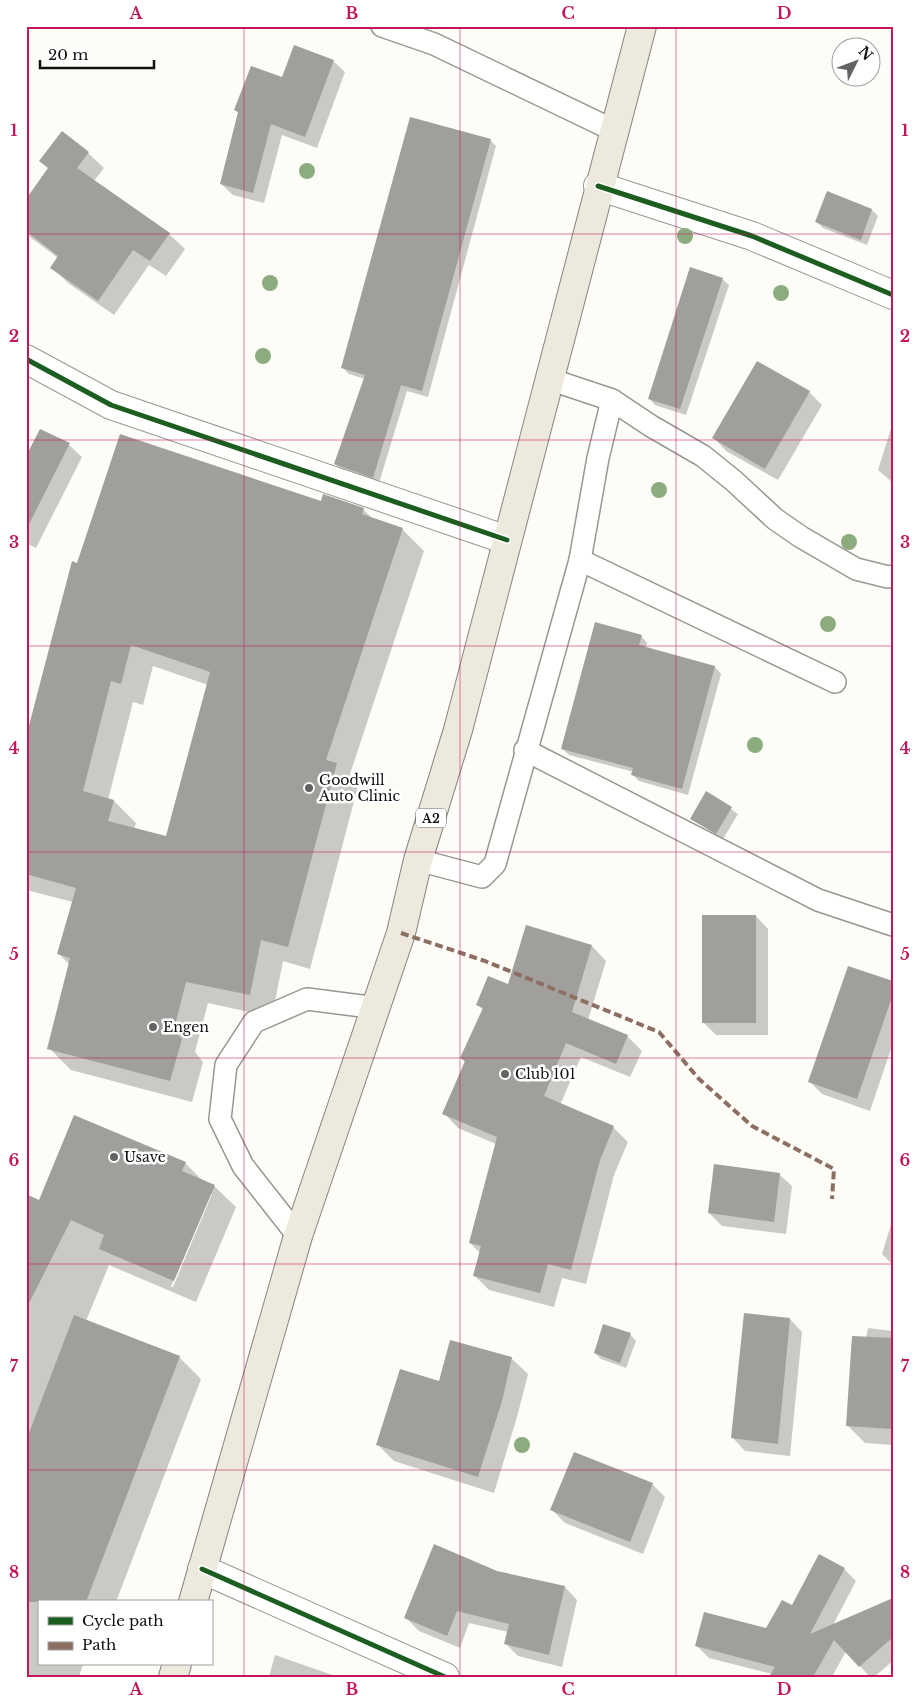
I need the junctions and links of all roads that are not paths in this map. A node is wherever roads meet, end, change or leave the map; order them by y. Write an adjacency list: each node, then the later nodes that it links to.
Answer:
1 (382, 26): 3 (lane)
2 (642, 26): 3 (main road, A2)
3 (614, 130): 4 (main road, A2)
4 (598, 186): 5 (street); 7 (main road, A2)
5 (893, 295)
6 (26, 359): 9 (street)
7 (549, 379): 8 (lane); 9 (main road, A2)
8 (612, 400): 10 (lane); 11 (lane)
9 (507, 540): 14 (main road, A2)
10 (580, 560): 12 (lane); 13 (lane)
11 (893, 576)
12 (834, 682)
13 (525, 750): 14 (lane); 15 (lane)
14 (418, 860): 16 (main road, A2)
15 (893, 925)
16 (378, 1008): 17 (main road, A2); 17 (lane)
17 (298, 1236): 18 (main road, A2)
18 (202, 1569): 19 (main road, A2); 20 (street)
19 (194, 1600)
20 (445, 1677)

